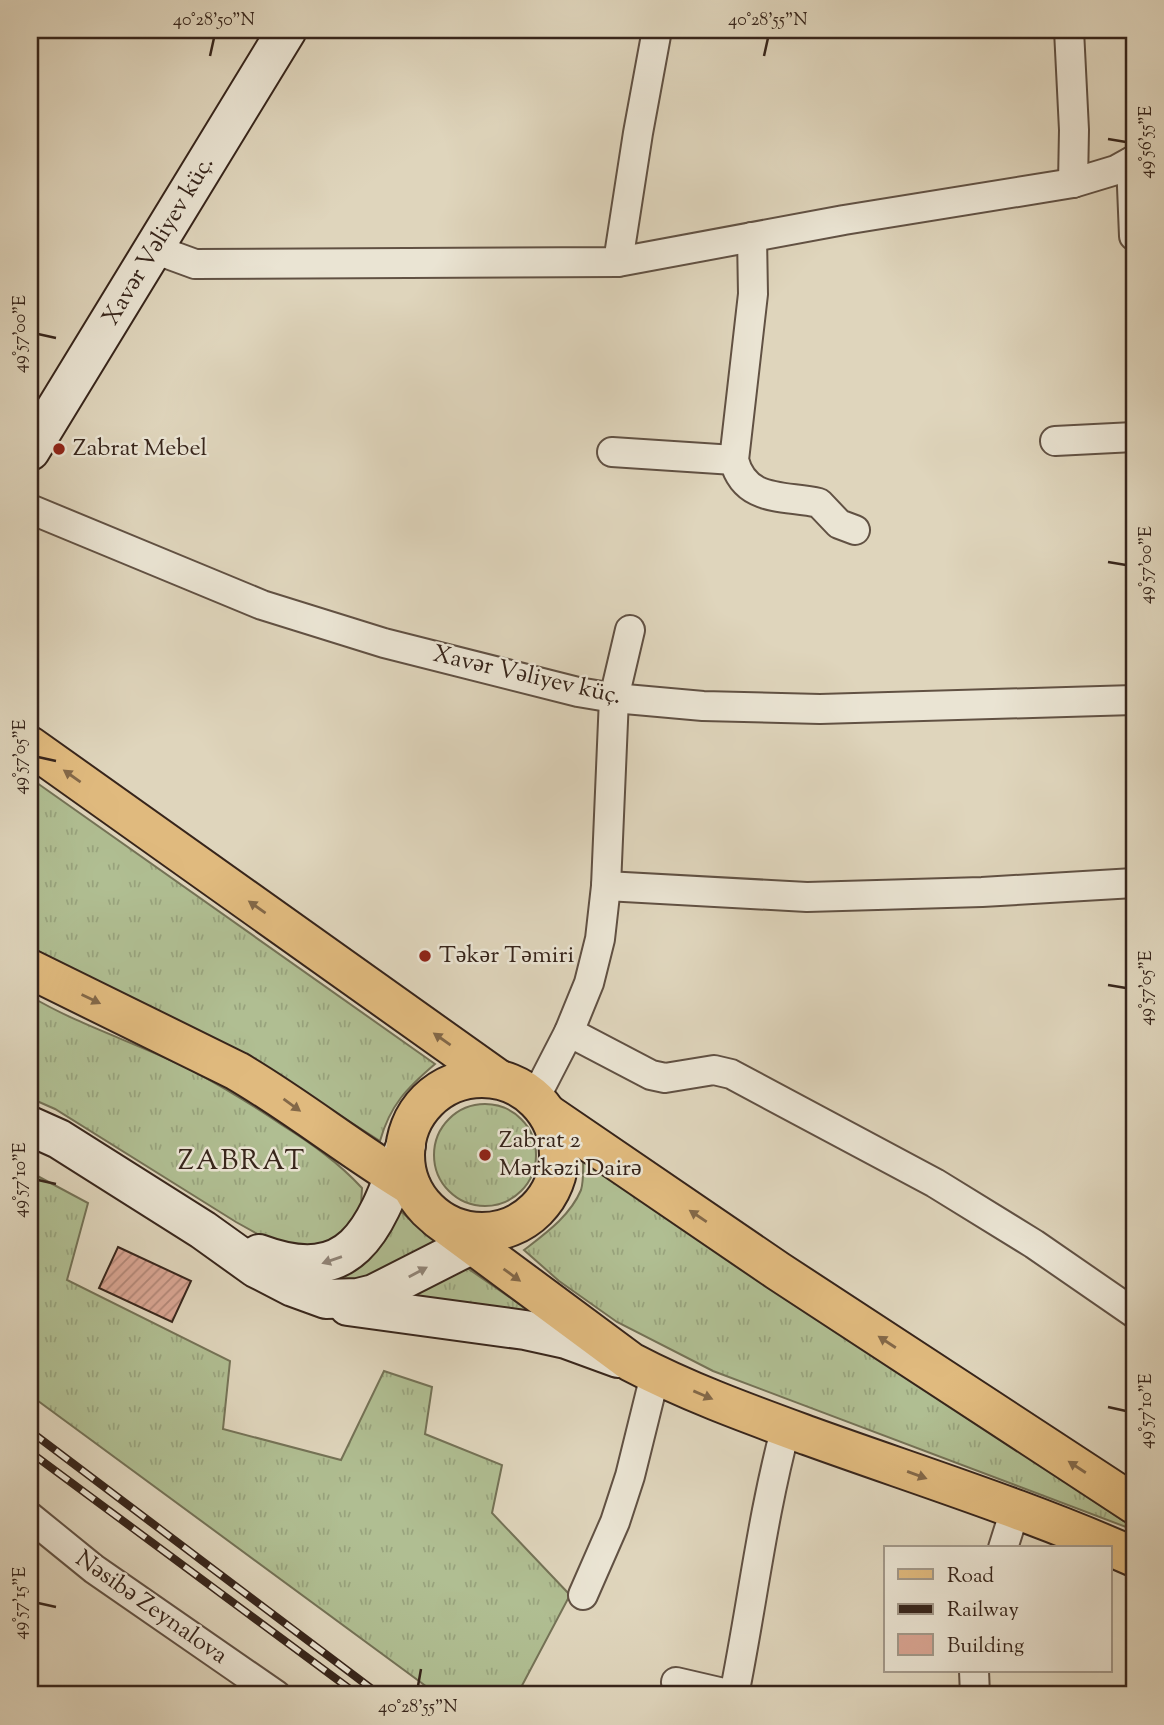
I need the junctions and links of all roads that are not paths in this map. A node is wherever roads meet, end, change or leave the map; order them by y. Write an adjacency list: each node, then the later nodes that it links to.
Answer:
1 (287, 30): 8 (street, Xavər Vəliyev küç.)
2 (657, 30): 9 (street)
3 (1069, 30): 5 (street)
4 (1133, 161): 5 (street); 6 (street)
5 (1073, 183): 7 (street)
6 (1134, 236)
7 (752, 237): 9 (street); 14 (street)
8 (154, 249): 9 (street); 12 (street, Xavər Vəliyev küç.)
9 (618, 262)
10 (1134, 437): 11 (street)
11 (1055, 441)
12 (30, 451)
13 (612, 452): 14 (street)
14 (734, 460): 16 (street)
15 (30, 509): 18 (street, Xavər Vəliyev küç.)
16 (855, 530)
17 (630, 629): 18 (street)
18 (614, 698): 19 (street, Xavər Vəliyev küç.); 22 (street)
19 (1134, 700)
20 (30, 746): 25 (main road, one-way to 20)
21 (1134, 883): 22 (street)
22 (606, 886): 24 (street)
23 (30, 969): 28 (main road, one-way to 28)
24 (569, 1032): 26 (street); 32 (street)
25 (498, 1079): 26 (main road); 28 (main road)
26 (542, 1106): 30 (main road); 35 (main road, one-way to 26)
27 (30, 1126): 29 (street)
28 (404, 1169): 29 (street, one-way to 29); 30 (main road)
29 (203, 1230): 31 (street)
30 (484, 1238): 31 (street, one-way to 30); 33 (main road, one-way to 33)
31 (326, 1299): 33 (street)
32 (1134, 1313)
33 (643, 1369): 34 (main road, one-way to 34); 42 (street)
34 (786, 1427): 36 (main road, one-way to 36); 46 (street)
35 (1134, 1504)
36 (1015, 1510): 38 (street); 39 (main road)
37 (33, 1526): 45 (street, Nəsibə Zeynalova)
38 (1004, 1546)
39 (1106, 1546)
40 (1112, 1548): 41 (main road)
41 (1134, 1557)
42 (583, 1595)
43 (974, 1672): 47 (street)
44 (676, 1682): 46 (street)
45 (276, 1695)
46 (733, 1695)
47 (975, 1695)

